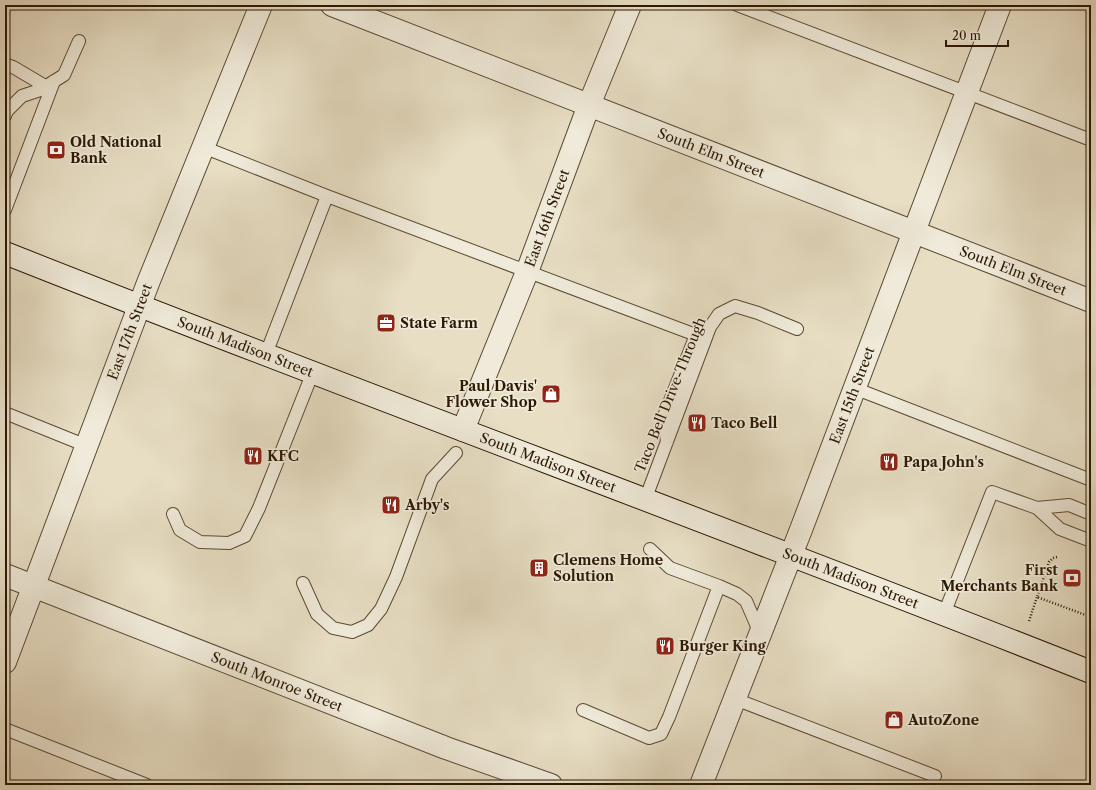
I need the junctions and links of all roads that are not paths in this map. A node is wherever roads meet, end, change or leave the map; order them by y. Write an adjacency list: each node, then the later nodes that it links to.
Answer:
1 (261, 5): 13 (street, East 17th Street)
2 (332, 5): 10 (street, South Elm Street)
3 (630, 5): 10 (street, East 16th Street)
4 (737, 5): 9 (lane)
5 (1000, 5): 9 (street, East 15th Street)
6 (79, 41): 8 (lane)
7 (5, 64): 8 (lane)
8 (50, 84): 11 (lane); 16 (lane)
9 (967, 93): 12 (lane); 17 (street, East 15th Street)
10 (589, 105): 17 (street, South Elm Street); 19 (street, East 16th Street)
11 (5, 116)
12 (1091, 140)
13 (203, 147): 15 (lane); 21 (street, East 17th Street)
14 (5, 188): 16 (lane)
15 (327, 196): 19 (lane); 23 (lane)
16 (7, 205)
17 (914, 231): 20 (street, South Elm Street); 25 (street, East 15th Street)
18 (5, 253): 21 (street, South Madison Street)
19 (527, 272): 27 (street, East 16th Street); 28 (lane)
20 (1091, 301)
21 (139, 306): 23 (street, South Madison Street); 29 (street, East 17th Street)
22 (797, 329): 28 (lane, Taco Bell Drive-Through)
23 (266, 354): 24 (street, South Madison Street)
24 (313, 372): 27 (street, South Madison Street); 34 (lane)
25 (854, 388): 31 (lane); 38 (street, East 15th Street)
26 (5, 414): 29 (lane)
27 (463, 430): 32 (street, South Madison Street)
28 (666, 442): 32 (lane, Taco Bell Drive-Through)
29 (87, 446): 41 (street, East 17th Street)
30 (456, 453): 40 (lane)
31 (1091, 480)
32 (645, 500): 38 (street, South Madison Street)
33 (1037, 508): 35 (lane); 36 (lane); 43 (lane)
34 (173, 514)
35 (1091, 514)
36 (1091, 541)
37 (650, 549): 42 (lane)
38 (791, 555): 43 (street, South Madison Street); 44 (street, East 15th Street)
39 (5, 575): 41 (street, South Monroe Street)
40 (303, 583)
41 (34, 586): 45 (street, East 17th Street); 52 (street, South Monroe Street)
42 (719, 586): 44 (lane); 48 (lane)
43 (944, 614): 46 (street, South Madison Street)
44 (760, 633): 47 (street, East 15th Street)
45 (5, 662)
46 (1091, 672)
47 (735, 699): 50 (lane); 53 (street, East 15th Street)
48 (583, 710)
49 (5, 729): 51 (lane)
50 (935, 776)
51 (147, 785)
52 (551, 785)
53 (701, 785)

